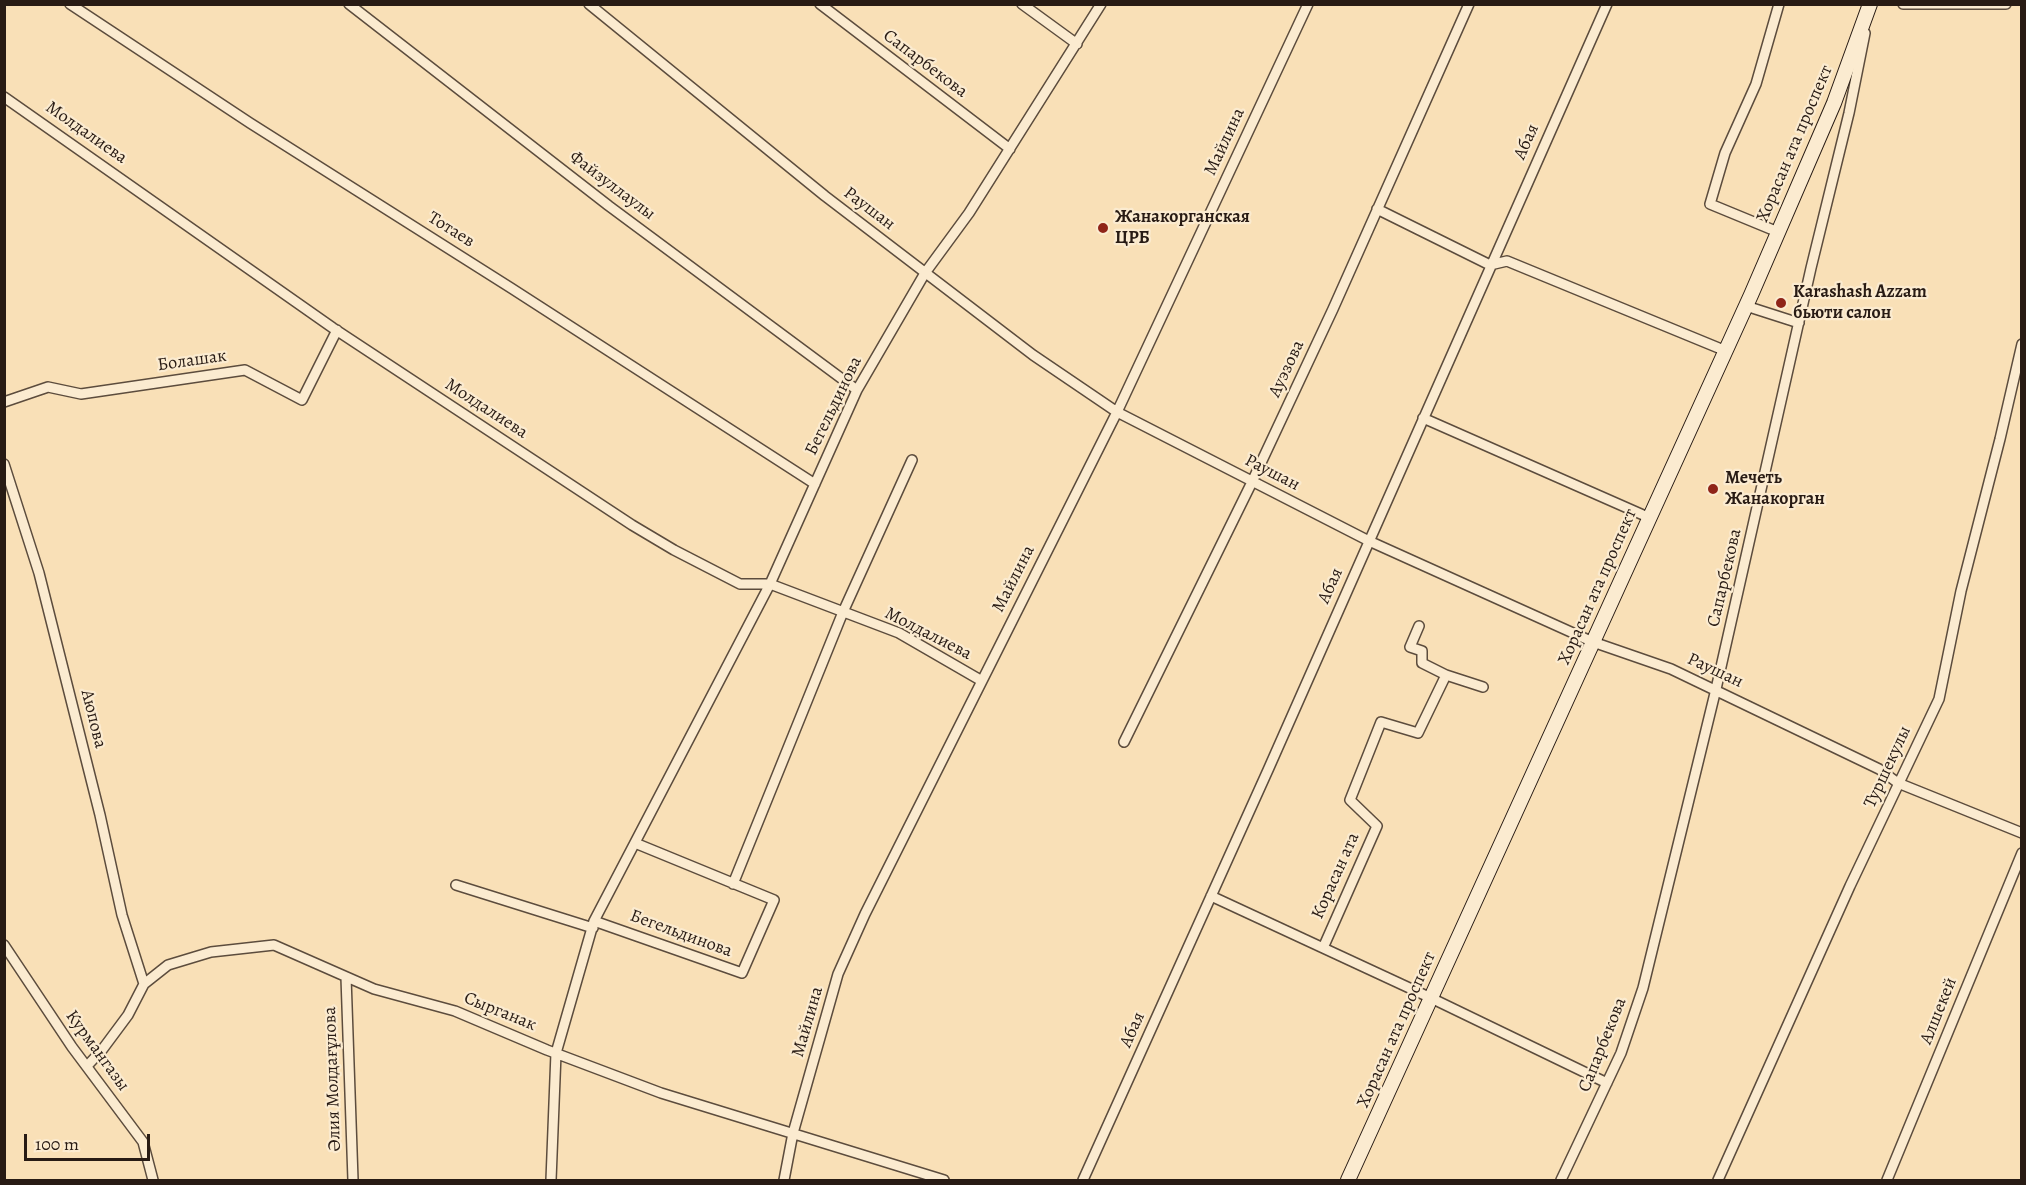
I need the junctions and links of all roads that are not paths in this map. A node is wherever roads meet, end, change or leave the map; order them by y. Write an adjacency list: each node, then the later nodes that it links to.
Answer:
1 (69, 4): 33 (street, Тотаев)
2 (349, 4): 26 (street, Файзуллаулы)
3 (589, 4): 20 (street, Раушан)
4 (820, 4): 16 (street, Сапарбекова)
5 (1022, 4): 14 (street)
6 (1101, 4): 14 (street, Бегельдинова)
7 (1308, 4): 28 (street, Майлина)
8 (1469, 4): 17 (street, Ауэзова)
9 (1607, 4): 19 (street, Абая)
10 (1779, 4): 18 (street)
11 (1870, 4): 18 (main road, Хорасан ата проспект); 22 (street, Сапарбекова)
12 (1903, 4): 13 (street)
13 (2006, 4)
14 (1077, 44): 16 (street, Бегельдинова)
15 (4, 97): 23 (street, Молдалиева)
16 (1010, 149): 20 (street, Бегельдинова)
17 (1377, 209): 19 (street); 32 (street, Ауэзова)
18 (1778, 232): 21 (main road, Хорасан ата проспект)
19 (1491, 264): 25 (street); 29 (street, Абая)
20 (925, 273): 26 (street, Бегельдинова); 28 (street, Раушан)
21 (1746, 306): 22 (street); 25 (main road, Хорасан ата проспект)
22 (1799, 323): 43 (street, Сапарбекова)
23 (337, 330): 27 (street, Болашак); 36 (street, Молдалиева)
24 (2022, 344): 45 (street, Туршекулы)
25 (1726, 351): 34 (main road, Хорасан ата проспект)
26 (857, 390): 33 (street, Бегельдинова)
27 (4, 402)
28 (1117, 412): 32 (street, Раушан); 41 (street, Майлина)
29 (1423, 418): 34 (street); 35 (street, Абая)
30 (912, 460): 37 (street)
31 (4, 464): 56 (street, Аюпова)
32 (1252, 482): 35 (street, Раушан); 44 (street, Ауэзова)
33 (815, 484): 36 (street, Бегельдинова)
34 (1650, 518): 39 (main road, Хорасан ата проспект)
35 (1369, 541): 39 (street, Раушан); 51 (street, Абая)
36 (770, 584): 37 (street, Молдалиева); 47 (street, Бегельдинова)
37 (843, 612): 41 (street, Молдалиева); 49 (street)
38 (1419, 626): 40 (street)
39 (1593, 642): 43 (street, Раушан); 57 (main road, Хорасан ата проспект)
40 (1446, 675): 42 (street); 54 (street, Корасан ата)
41 (982, 681): 61 (street, Майлина)
42 (1483, 687)
43 (1716, 689): 45 (street, Раушан); 60 (street, Сапарбекова)
44 (1125, 742)
45 (1898, 783): 46 (street, Раушан); 70 (street, Туршекулы)
46 (2022, 833)
47 (635, 843): 49 (street, Бегельдинова); 52 (street, Бегельдинова)
48 (2022, 853): 71 (street, Алшекей)
49 (734, 884): 52 (street, Бегельдинова)
50 (456, 885): 52 (street, Бегельдинова)
51 (1211, 896): 54 (street); 67 (street, Абая)
52 (593, 924): 58 (street, Бегельдинова)
53 (4, 945): 59 (street, Курмангазы)
54 (1323, 948): 57 (street)
55 (346, 976): 56 (street, Сырганак); 58 (street, Сырганак); 63 (street, Әлия Молдағұлова)
56 (144, 984): 59 (street, Сырганак)
57 (1431, 998): 60 (street); 68 (main road, Хорасан ата проспект)
58 (556, 1053): 61 (street, Сырганак); 64 (street, Бегельдинова)
59 (87, 1066): 62 (street, Курмангазы)
60 (1607, 1083): 69 (street, Сапарбекова)
61 (793, 1133): 65 (street, Майлина); 66 (street, Сырганак)
62 (153, 1180)
63 (353, 1180)
64 (551, 1180)
65 (784, 1180)
66 (944, 1180)
67 (1083, 1180)
68 (1348, 1180)
69 (1561, 1180)
70 (1718, 1180)
71 (1887, 1180)

